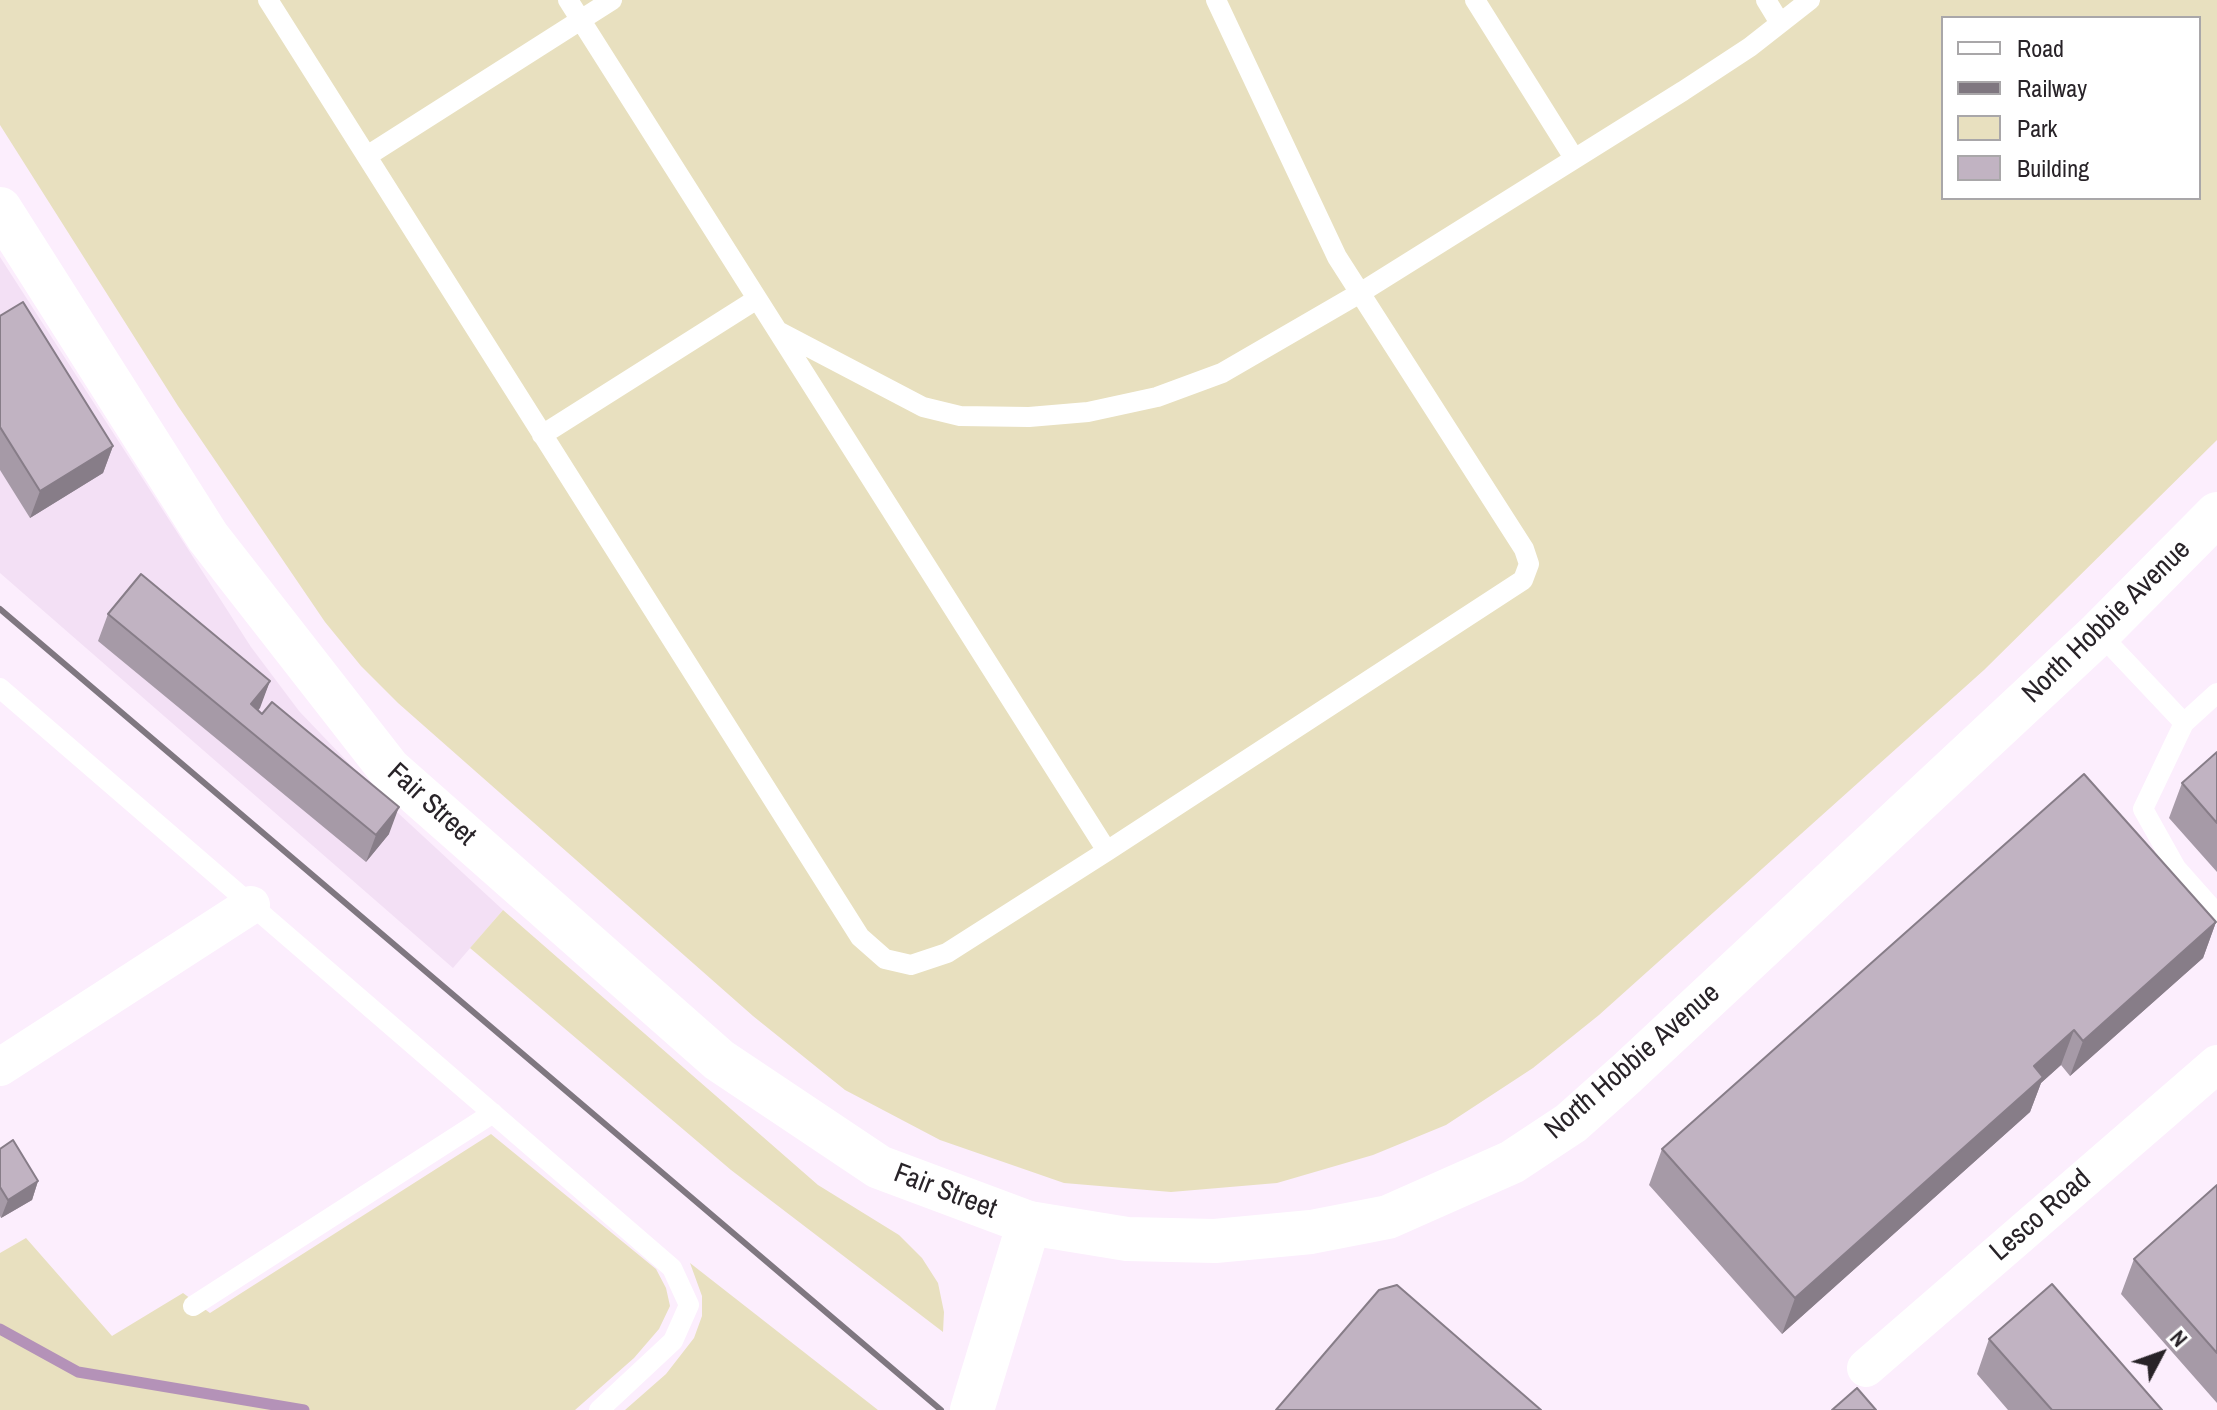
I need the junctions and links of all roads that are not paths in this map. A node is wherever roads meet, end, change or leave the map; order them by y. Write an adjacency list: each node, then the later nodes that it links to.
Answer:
1 (268, 0): 10 (lane)
2 (568, 0): 8 (lane)
3 (612, 0): 8 (lane)
4 (1216, 0): 13 (lane)
5 (1475, 0): 11 (lane)
6 (1766, 0): 9 (lane)
7 (1810, 0): 9 (lane)
8 (581, 20): 10 (lane); 14 (lane)
9 (1780, 23): 11 (lane)
10 (367, 156): 16 (lane)
11 (1574, 158): 13 (lane)
12 (0, 209): 28 (main road, Fair Street)
13 (1360, 293): 15 (lane); 22 (lane)
14 (757, 299): 15 (lane); 16 (lane)
15 (778, 331): 22 (lane)
16 (542, 435): 22 (lane)
17 (2217, 514): 18 (main road, North Hobbie Avenue)
18 (2099, 633): 21 (lane); 28 (main road, North Hobbie Avenue)
19 (0, 688): 23 (lane)
20 (2217, 693): 21 (lane)
21 (2184, 723): 24 (lane)
22 (1107, 851)
23 (251, 905): 26 (street); 27 (lane)
24 (2217, 914)
25 (2217, 1064): 30 (street, Lesco Road)
26 (0, 1067)
27 (493, 1113): 29 (lane); 31 (lane)
28 (1029, 1223): 32 (main road)
29 (193, 1306)
30 (1866, 1368)
31 (599, 1410)
32 (972, 1410)

